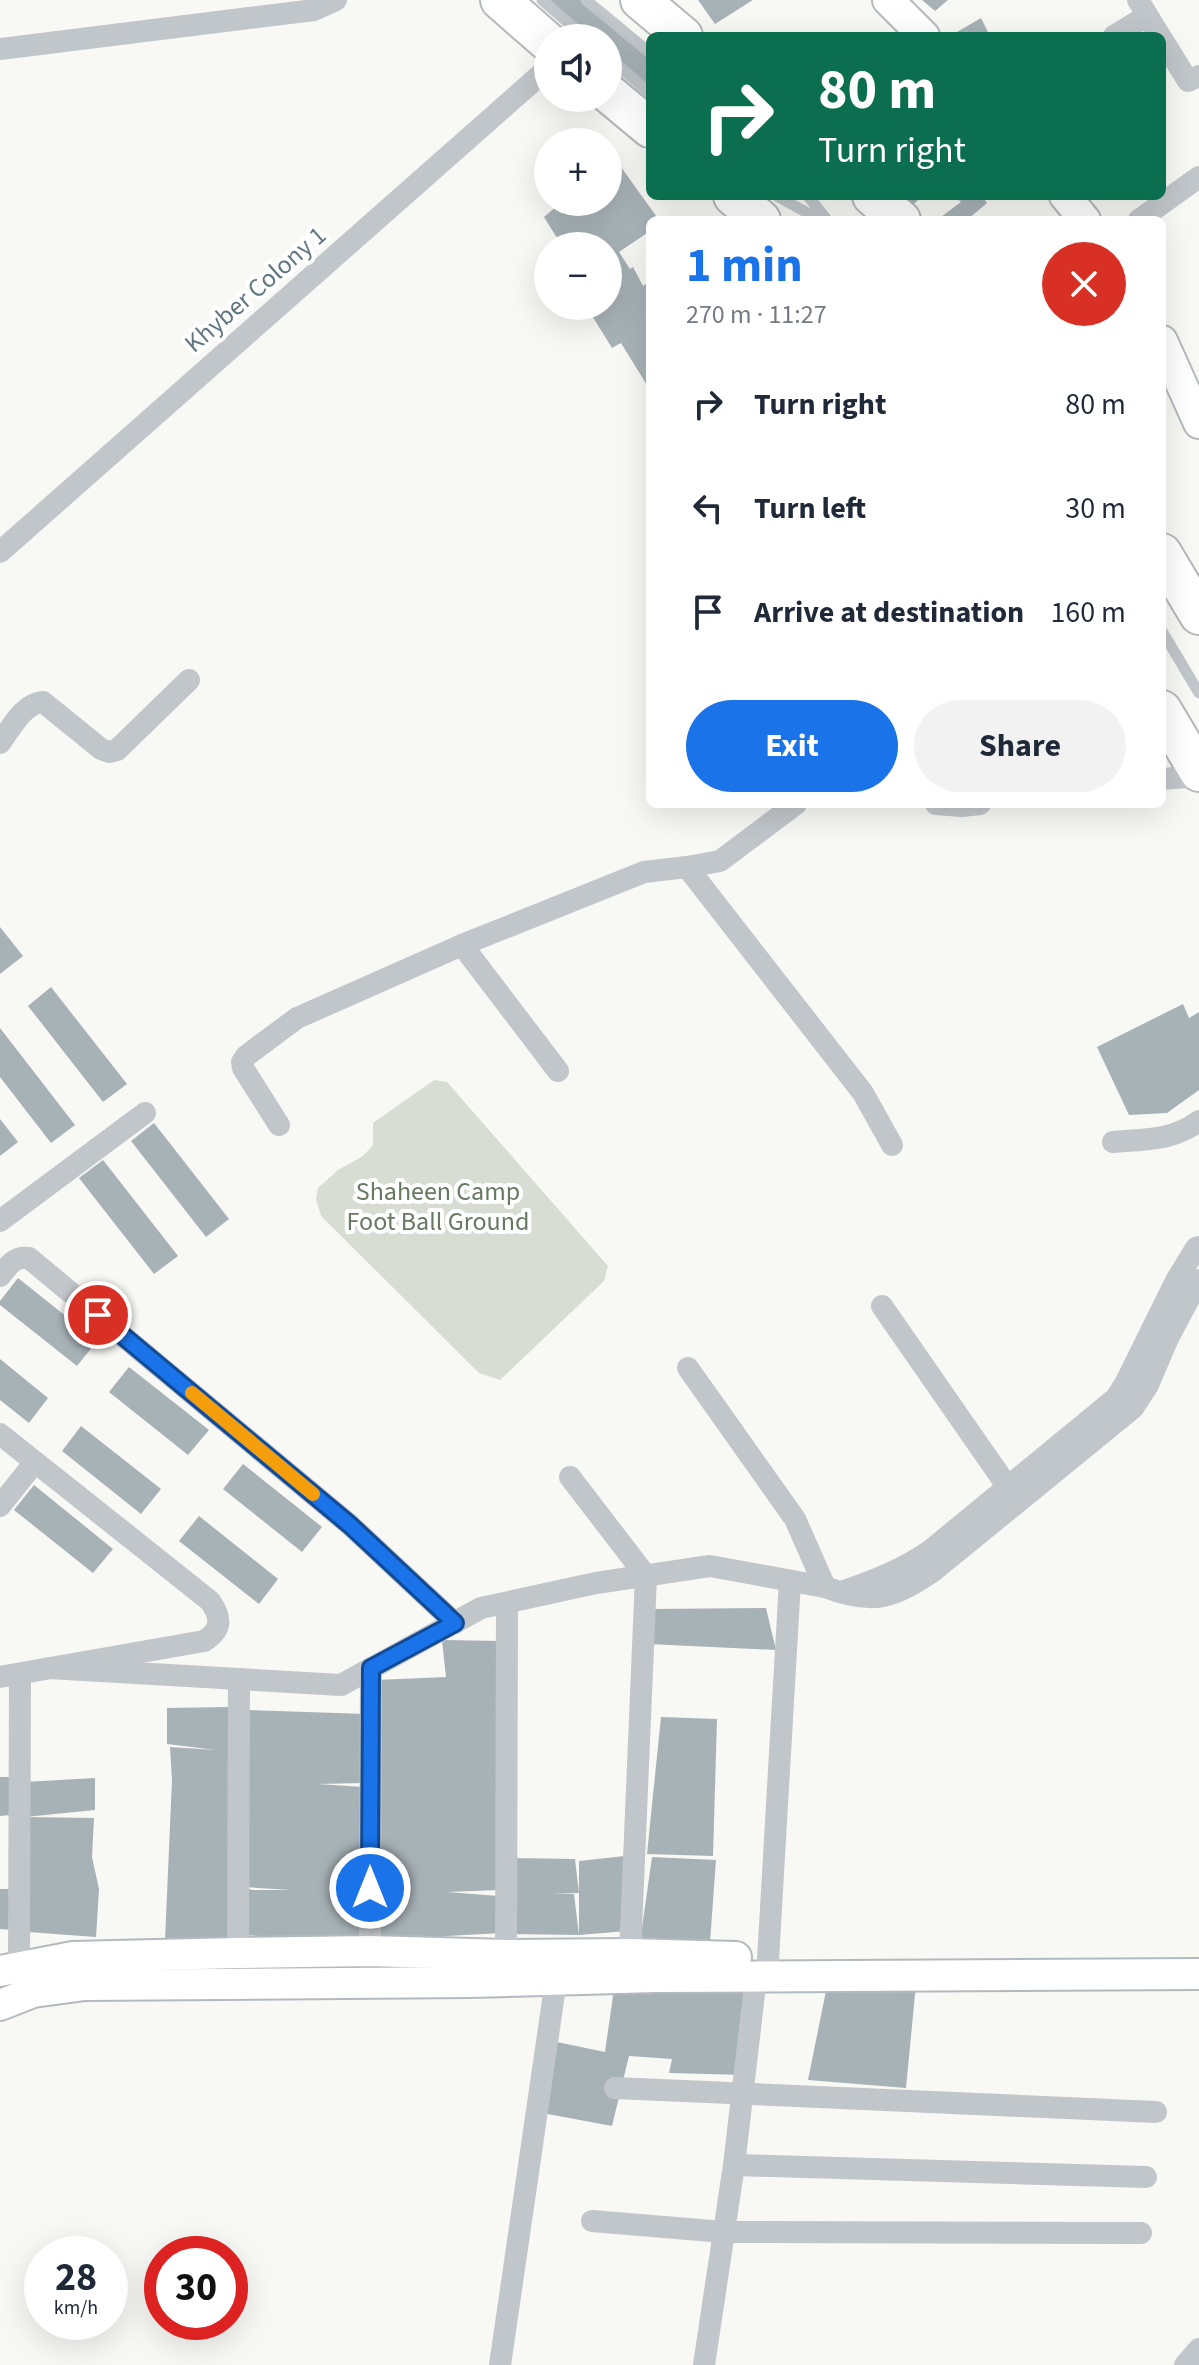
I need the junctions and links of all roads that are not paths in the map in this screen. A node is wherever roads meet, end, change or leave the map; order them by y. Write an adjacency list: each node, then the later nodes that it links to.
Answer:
1 (336, 0): 15 (street)
2 (500, 0): 9 (highway)
3 (542, 0): 8 (lane)
4 (586, 0): 16 (lane)
5 (640, 0): 10 (highway)
6 (888, 0): 11 (street)
7 (1143, 8): 12 (street); 13 (street)
8 (570, 24)
9 (534, 30)
10 (678, 32)
11 (920, 32)
12 (1118, 32)
13 (1157, 32)
14 (1166, 46): 18 (street)
15 (0, 49)
16 (646, 50)
17 (622, 69): 20 (lane)
18 (1199, 76)
19 (534, 80): 37 (street, Khyber Colony 1)
20 (646, 90)
21 (622, 105): 22 (highway)
22 (646, 125)
23 (1199, 177): 34 (street)
24 (738, 200): 29 (highway)
25 (784, 200): 30 (lane)
26 (811, 200): 31 (lane)
27 (877, 200): 32 (highway)
28 (1068, 200): 33 (street)
29 (756, 216)
30 (813, 216)
31 (824, 216)
32 (896, 216)
33 (1082, 216)
34 (1145, 216)
35 (1166, 349): 36 (street)
36 (1198, 417)
37 (0, 552)
38 (1166, 560): 39 (highway)
39 (1199, 615)
40 (1166, 638): 42 (lane)
41 (189, 680): 44 (street)
42 (1199, 693)
43 (1166, 717): 45 (highway)
44 (0, 743)
45 (1199, 774): 46 (street)
46 (1166, 778)
47 (791, 808): 48 (street)
48 (687, 867): 49 (street); 55 (street)
49 (462, 945): 50 (street); 53 (street)
50 (558, 1071)
51 (145, 1113): 56 (street)
52 (1199, 1121): 54 (street)
53 (279, 1125)
54 (1113, 1142)
55 (892, 1145)
56 (0, 1221)
57 (1199, 1247): 65 (street)
58 (2, 1270): 71 (street)
59 (1199, 1280): 65 (street)
60 (882, 1306): 65 (street)
61 (688, 1368): 69 (street)
62 (0, 1434): 63 (street)
63 (35, 1462): 66 (street); 72 (street)
64 (570, 1477): 67 (street)
65 (1012, 1494): 69 (street)
66 (0, 1506)
67 (646, 1576): 68 (street); 70 (street); 79 (street)
68 (790, 1581): 69 (street); 82 (street)
69 (833, 1590)
70 (507, 1603): 71 (street); 80 (street)
71 (455, 1623): 73 (street)
72 (49, 1668): 74 (street); 75 (street)
73 (371, 1668): 75 (street); 77 (street)
74 (10, 1675): 76 (street); 81 (street)
75 (239, 1679): 78 (street)
76 (0, 1694)
77 (370, 1951): 78 (street); 80 (street)
78 (238, 1953): 81 (street)
79 (630, 1954): 80 (street); 82 (street)
80 (506, 1955)
81 (10, 1969)
82 (770, 1973): 83 (street); 84 (street); 87 (street)
83 (1199, 1974)
84 (556, 1980): 85 (street); 94 (street)
85 (0, 2005)
86 (615, 2088): 87 (street)
87 (743, 2094): 88 (street); 89 (street)
88 (1156, 2112)
89 (734, 2165): 90 (street); 92 (street)
90 (1146, 2177)
91 (592, 2221): 92 (street)
92 (724, 2232): 93 (street); 95 (street)
93 (1141, 2233)
94 (500, 2365)
95 (704, 2365)

